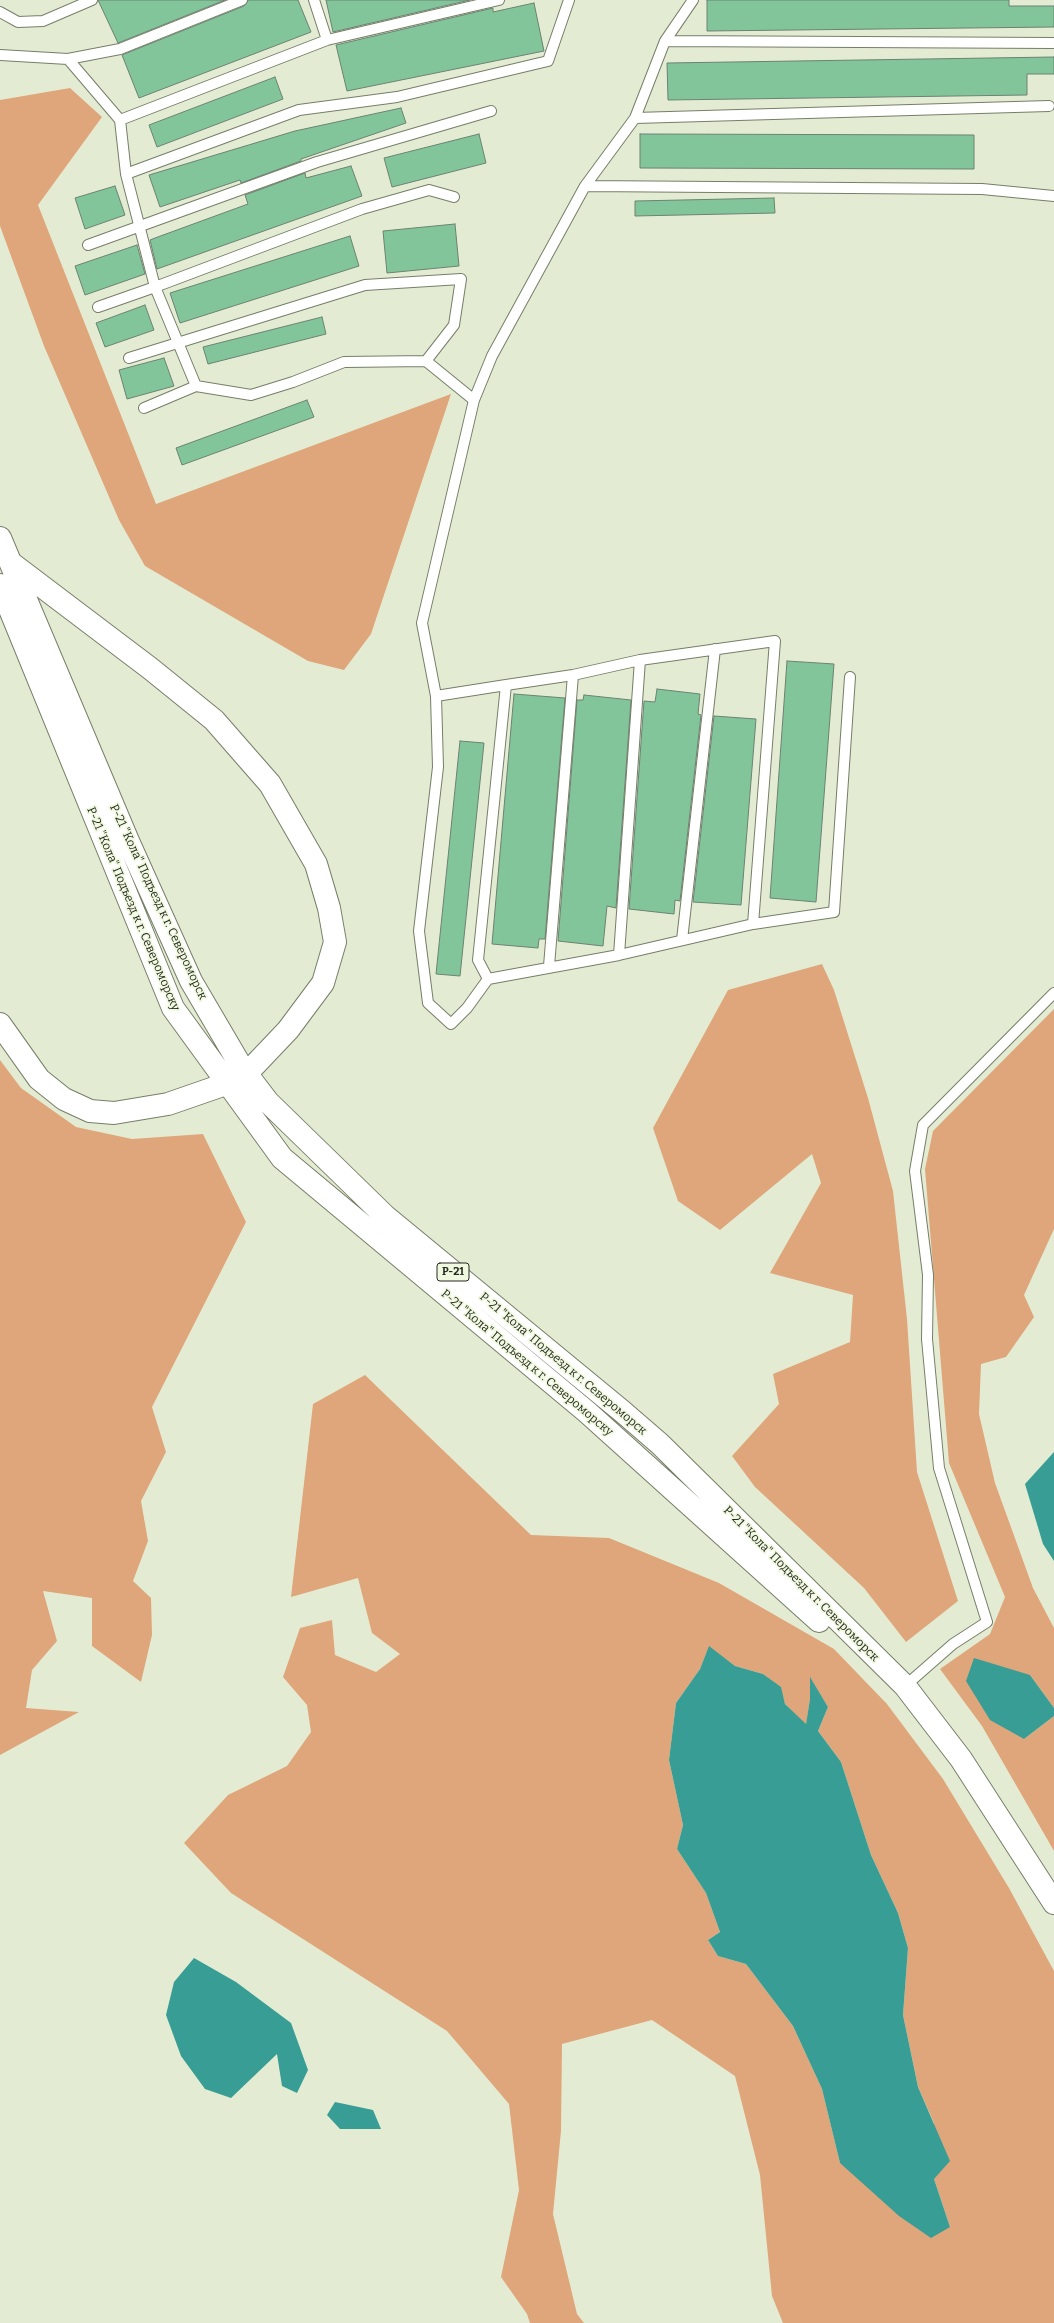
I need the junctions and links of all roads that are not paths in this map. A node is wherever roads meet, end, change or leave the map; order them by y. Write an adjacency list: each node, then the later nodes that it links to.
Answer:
1 (92, 0): 7 (lane)
2 (242, 0): 12 (lane)
3 (314, 0): 8 (lane)
4 (499, 0): 8 (lane)
5 (569, 0): 17 (lane)
6 (693, 0): 9 (lane)
7 (0, 12)
8 (326, 40): 16 (lane)
9 (665, 41): 10 (lane); 15 (lane)
10 (1054, 43)
11 (0, 55): 12 (lane)
12 (68, 59): 16 (lane)
13 (1049, 106): 15 (lane)
14 (491, 111): 21 (lane)
15 (635, 118): 18 (lane)
16 (120, 120): 17 (lane)
17 (126, 174): 21 (lane)
18 (585, 186): 19 (lane); 29 (lane)
19 (1054, 196)
20 (454, 197): 23 (lane)
21 (140, 228): 22 (lane); 23 (lane)
22 (88, 245)
23 (155, 287): 24 (lane); 25 (lane)
24 (98, 307)
25 (180, 344): 26 (lane); 27 (lane); 28 (lane)
26 (130, 358)
27 (426, 361): 28 (lane); 29 (lane)
28 (196, 386): 30 (lane)
29 (474, 400): 39 (lane)
30 (144, 408)
31 (0, 538): 32 (main road, Р-21 "Кола" Подъезд к г. Североморск / Р-21)
32 (9, 562): 47 (main road); 49 (main road, Р-21 "Кола" Подъезд к г. Североморск / Р-21)
33 (0, 585): 50 (main road, Р-21 "Кола" Подъезд к г. Североморску)
34 (715, 649): 35 (lane); 40 (lane); 41 (lane)
35 (640, 660): 36 (lane); 42 (lane)
36 (572, 675): 38 (lane); 43 (lane)
37 (850, 677): 40 (lane)
38 (506, 685): 39 (lane); 44 (lane)
39 (436, 696): 44 (lane)
40 (753, 924): 41 (lane)
41 (682, 940): 42 (lane)
42 (619, 955): 43 (lane)
43 (549, 966): 44 (lane)
44 (488, 979)
45 (1054, 993): 49 (lane)
46 (0, 1024): 48 (main road)
47 (250, 1070)
48 (220, 1086)
49 (905, 1686): 50 (main road, Р-21 "Кола" Подъезд к г. Североморск / Р-21)
50 (941, 1732): 51 (main road, Р-21 "Кола" Подъезд к г. Североморск / Р-21)
51 (1054, 1903)

